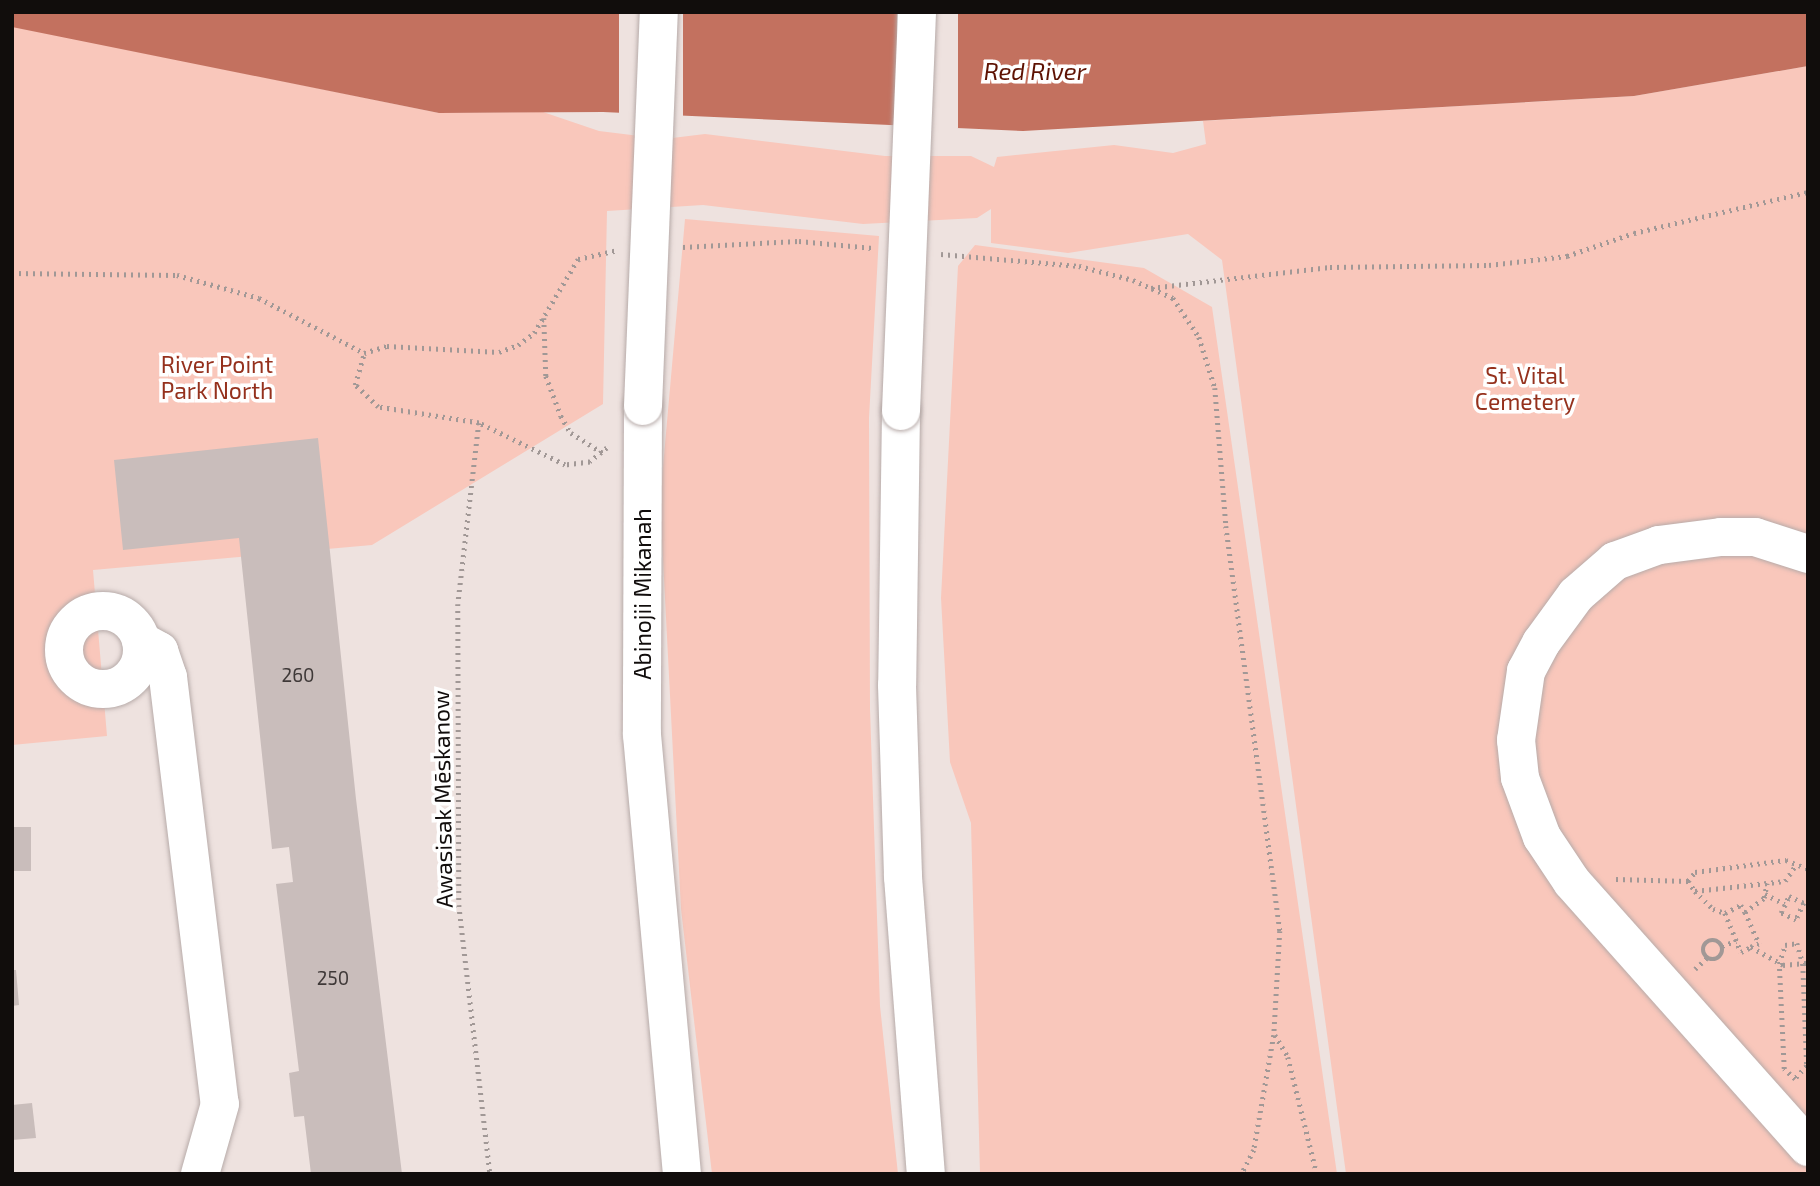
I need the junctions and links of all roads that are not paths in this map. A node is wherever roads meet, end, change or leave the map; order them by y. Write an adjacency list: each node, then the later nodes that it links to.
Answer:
1 (659, 12): 5 (main road, Abinojii Mikanah, bridge)
2 (916, 12): 7 (main road, bridge)
3 (1808, 554): 6 (main road)
4 (141, 641): 8 (main road)
5 (672, 1096): 9 (main road); 10 (main road, Abinojii Mikanah)
6 (1808, 1147)
7 (927, 1171)
8 (200, 1174)
9 (670, 1174)
10 (682, 1174)

